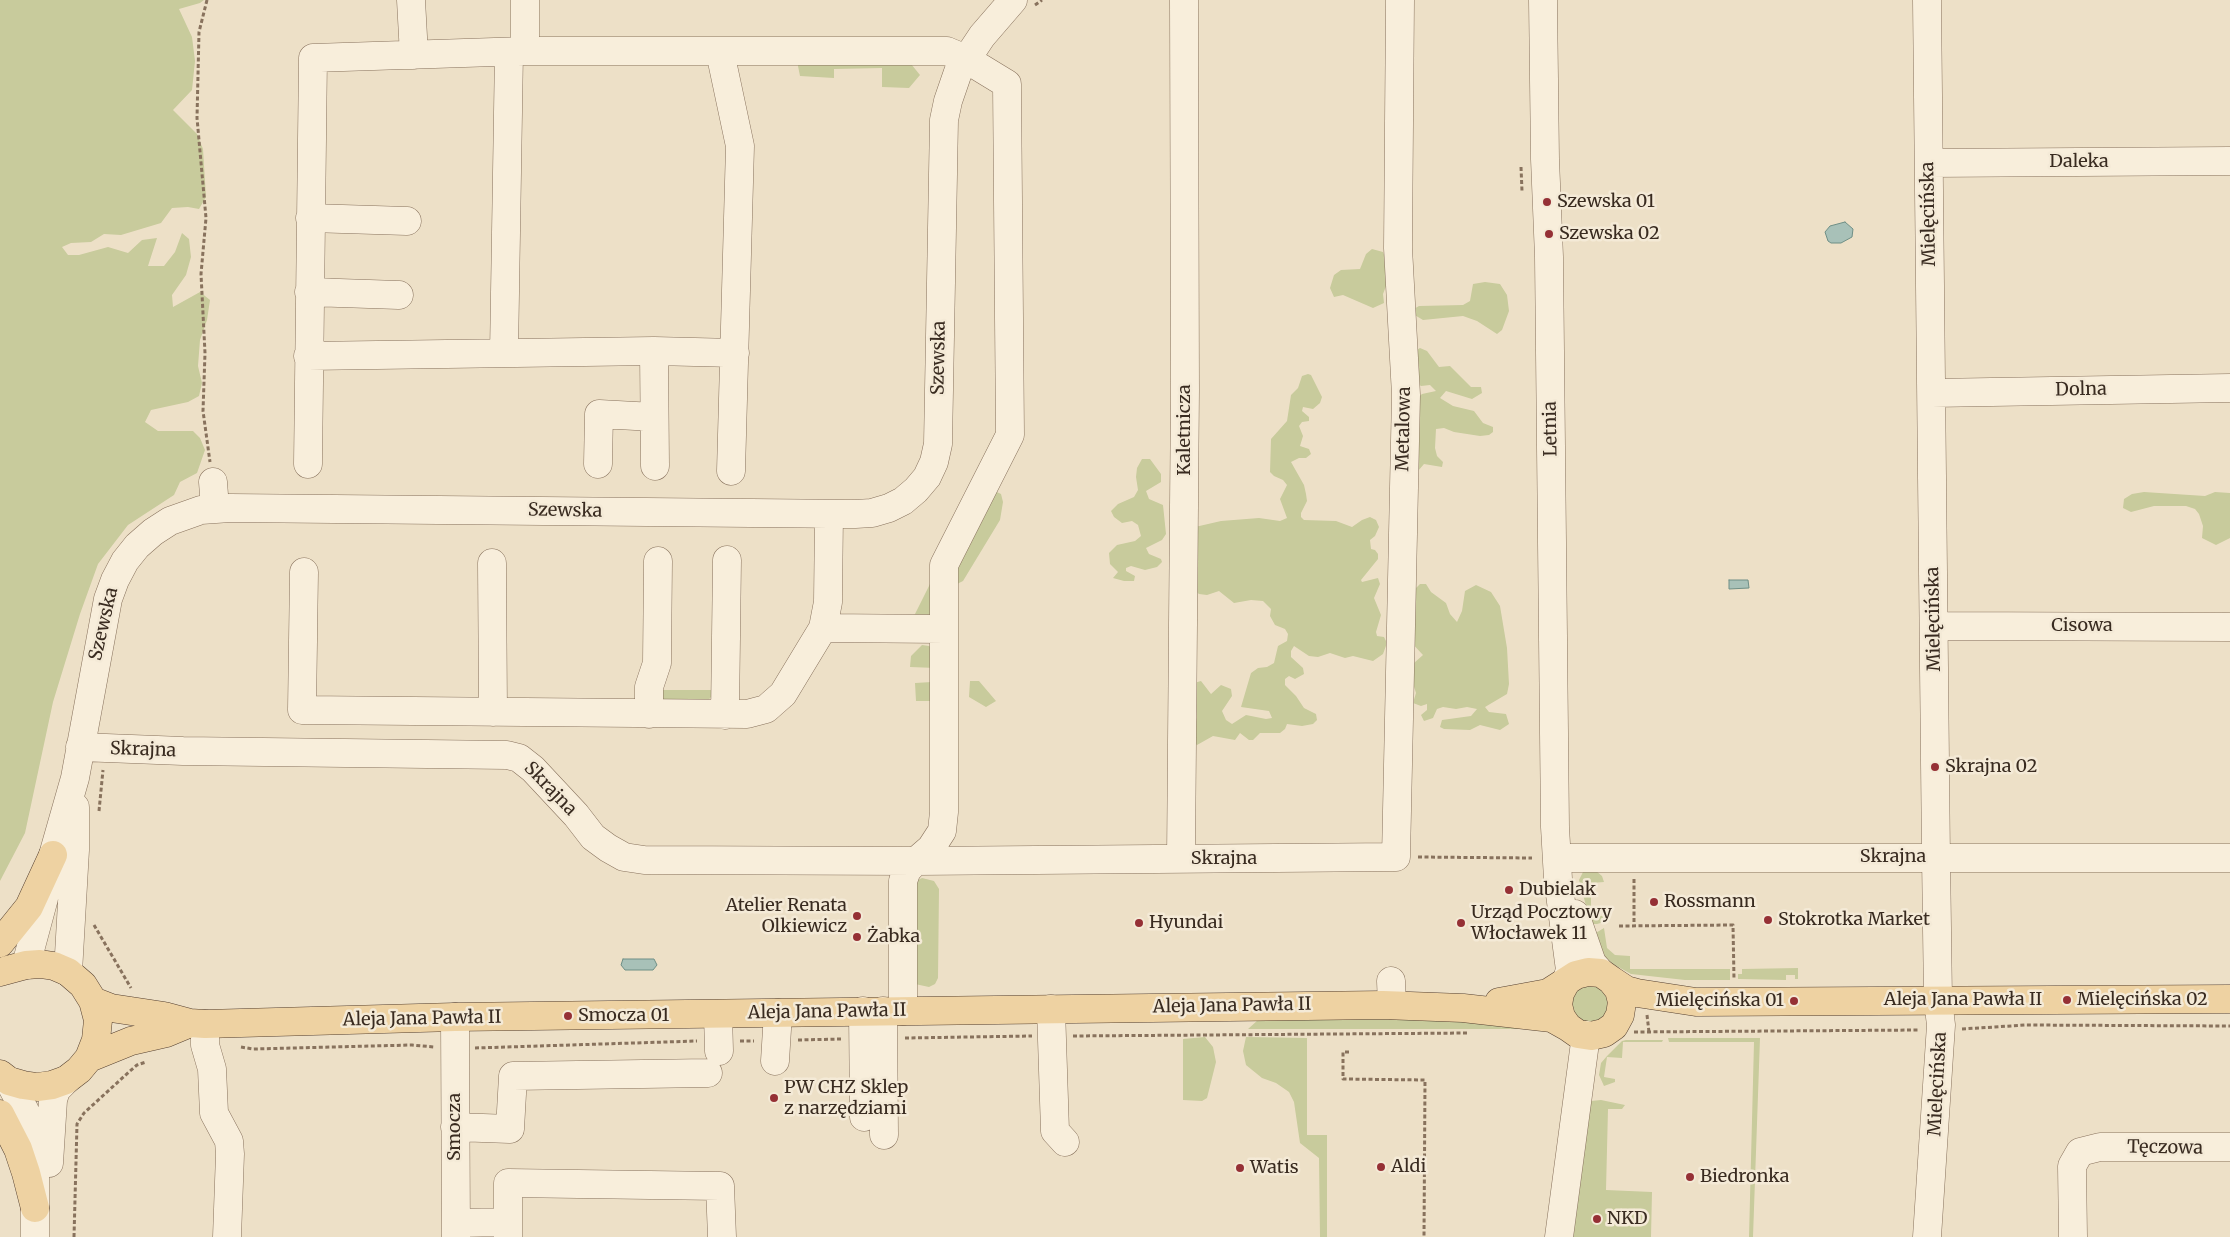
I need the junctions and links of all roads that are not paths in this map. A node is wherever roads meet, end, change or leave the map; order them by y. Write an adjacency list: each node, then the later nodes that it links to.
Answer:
1 (411, 0): 10 (street)
2 (525, 0): 8 (street)
3 (1184, 0): 48 (street, Kaletnicza)
4 (1400, 0): 44 (street, Metalowa)
5 (1543, 0): 46 (street, Letnia)
6 (1926, 0): 13 (street, Mielęcińska)
7 (1023, 3): 11 (street, Szewska)
8 (517, 52): 9 (street); 10 (street); 19 (street)
9 (720, 52): 11 (street); 20 (street)
10 (414, 55): 14 (street)
11 (966, 59): 29 (street, Szewska); 37 (street)
12 (2230, 161): 13 (street, Daleka)
13 (1928, 163): 23 (street, Mielęcińska)
14 (310, 218): 15 (street); 16 (street)
15 (407, 222)
16 (309, 292): 17 (street); 21 (street)
17 (399, 295)
18 (654, 351): 19 (street); 20 (street); 24 (street)
19 (504, 353): 21 (street)
20 (735, 353): 28 (street)
21 (308, 356): 25 (street)
22 (2230, 388): 23 (street, Dolna)
23 (1932, 393): 34 (street, Mielęcińska)
24 (654, 417): 26 (street); 27 (street)
25 (308, 464)
26 (598, 464)
27 (655, 466)
28 (731, 471)
29 (830, 514): 36 (street); 41 (street, Szewska)
30 (727, 560): 40 (street)
31 (658, 561): 39 (street)
32 (492, 563): 38 (street)
33 (304, 572): 38 (street)
34 (1934, 626): 35 (street, Cisowa); 45 (street, Mielęcińska)
35 (2230, 627)
36 (823, 628): 37 (street); 40 (street)
37 (944, 629): 49 (street)
38 (493, 712): 39 (street)
39 (649, 714): 40 (street)
40 (725, 715)
41 (92, 748): 42 (street, Szewska); 49 (street, Skrajna)
42 (74, 778): 43 (street, Szewska); 53 (street)
43 (53, 854): 50 (main road); 51 (street, Szewska)
44 (1396, 857): 48 (street, Skrajna)
45 (1936, 857): 46 (street, Skrajna); 47 (street, Skrajna); 56 (street, Mielęcińska)
46 (1544, 858): 54 (street, Letnia); 55 (street, Letnia)
47 (2230, 858)
48 (1182, 859): 49 (street, Skrajna)
49 (916, 861): 62 (street)
50 (0, 943)
51 (26, 965): 52 (main road); 53 (main road)
52 (0, 972)
53 (68, 972): 58 (main road)
54 (1606, 977): 55 (main road); 59 (main road, Aleja Jana Pawła II); 67 (main road)
55 (1566, 982): 60 (main road, Aleja Jana Pawła II); 68 (main road)
56 (1938, 1000): 57 (main road, Aleja Jana Pawła II); 59 (main road, Aleja Jana Pawła II); 87 (street, Mielęcińska)
57 (2230, 1000)
58 (93, 1001): 66 (main road, Aleja Jana Pawła II); 69 (main road)
59 (1696, 1002): 67 (main road, Aleja Jana Pawła II)
60 (1463, 1008): 61 (main road, Aleja Jana Pawła II); 68 (main road, Aleja Jana Pawła II)
61 (1045, 1009): 62 (main road, Aleja Jana Pawła II); 73 (street); 77 (street)
62 (883, 1011): 63 (main road, Aleja Jana Pawła II); 76 (street)
63 (778, 1013): 64 (main road, Aleja Jana Pawła II); 70 (street)
64 (718, 1014): 65 (main road, Aleja Jana Pawła II); 75 (street)
65 (455, 1018): 66 (main road, Aleja Jana Pawła II); 75 (street, Smocza)
66 (198, 1024): 69 (main road, Aleja Jana Pawła II); 84 (street)
67 (1614, 1026): 68 (main road)
68 (1577, 1031): 86 (street)
69 (89, 1058): 72 (main road)
70 (775, 1061)
71 (5, 1077): 72 (main road); 79 (street)
72 (66, 1080): 83 (street)
73 (1040, 1095)
74 (0, 1114): 79 (main road)
75 (455, 1127): 81 (street, Smocza)
76 (874, 1128)
77 (1065, 1142)
78 (2230, 1147): 88 (street, Tęczowa)
79 (35, 1208): 82 (street)
80 (508, 1229): 81 (street); 85 (street)
81 (456, 1230)
82 (35, 1237)
83 (48, 1237)
84 (227, 1237)
85 (722, 1237)
86 (1559, 1237)
87 (1927, 1237)
88 (2073, 1237)

